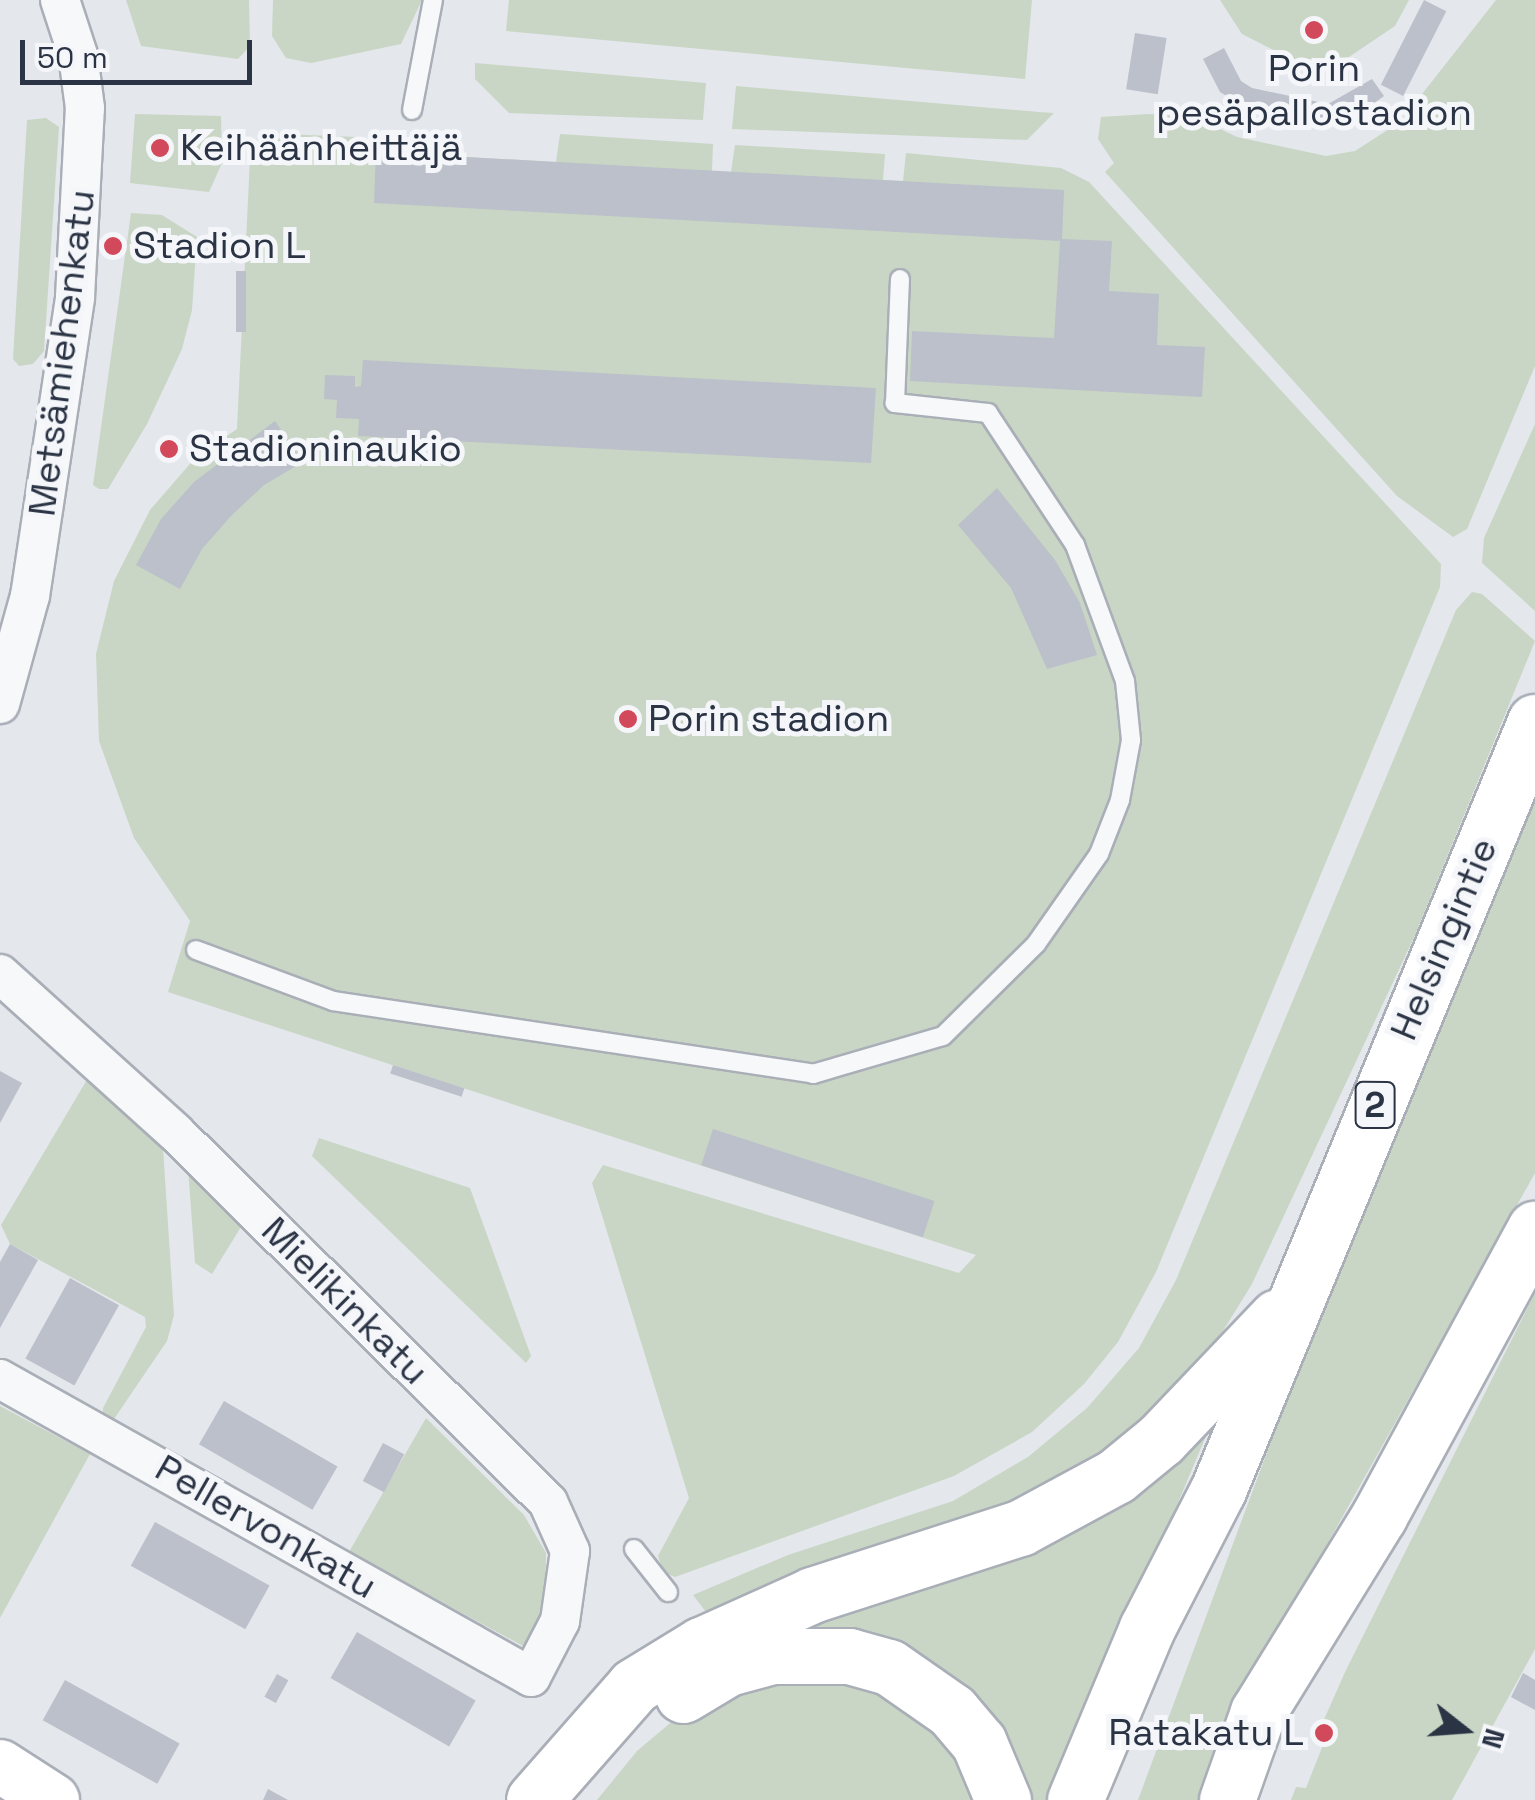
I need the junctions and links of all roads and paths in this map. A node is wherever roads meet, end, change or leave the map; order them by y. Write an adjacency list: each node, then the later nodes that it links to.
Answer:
1 (60, 0): 5 (street, Metsämiehenkatu)
2 (433, 0): 3 (lane)
3 (412, 110)
4 (900, 278): 7 (lane)
5 (0, 704)
6 (1535, 722): 10 (main road, Helsingintie / 2)
7 (196, 950)
8 (0, 974): 16 (street, Mielikinkatu)
9 (1535, 1229): 13 (main road)
10 (1297, 1297): 12 (main road, Helsingintie / 2); 17 (main road)
11 (0, 1378): 16 (street, Pellervonkatu)
12 (1218, 1490): 20 (main road, Helsingintie / 2); 21 (main road, Helsingintie / 2)
13 (1379, 1516): 22 (main road); 23 (main road)
14 (634, 1550): 15 (lane)
15 (668, 1592)
16 (531, 1677)
17 (534, 1800)
18 (574, 1800): 19 (main road)
19 (1004, 1800)
20 (1075, 1800)
21 (1106, 1800)
22 (1227, 1800)
23 (1266, 1800)

